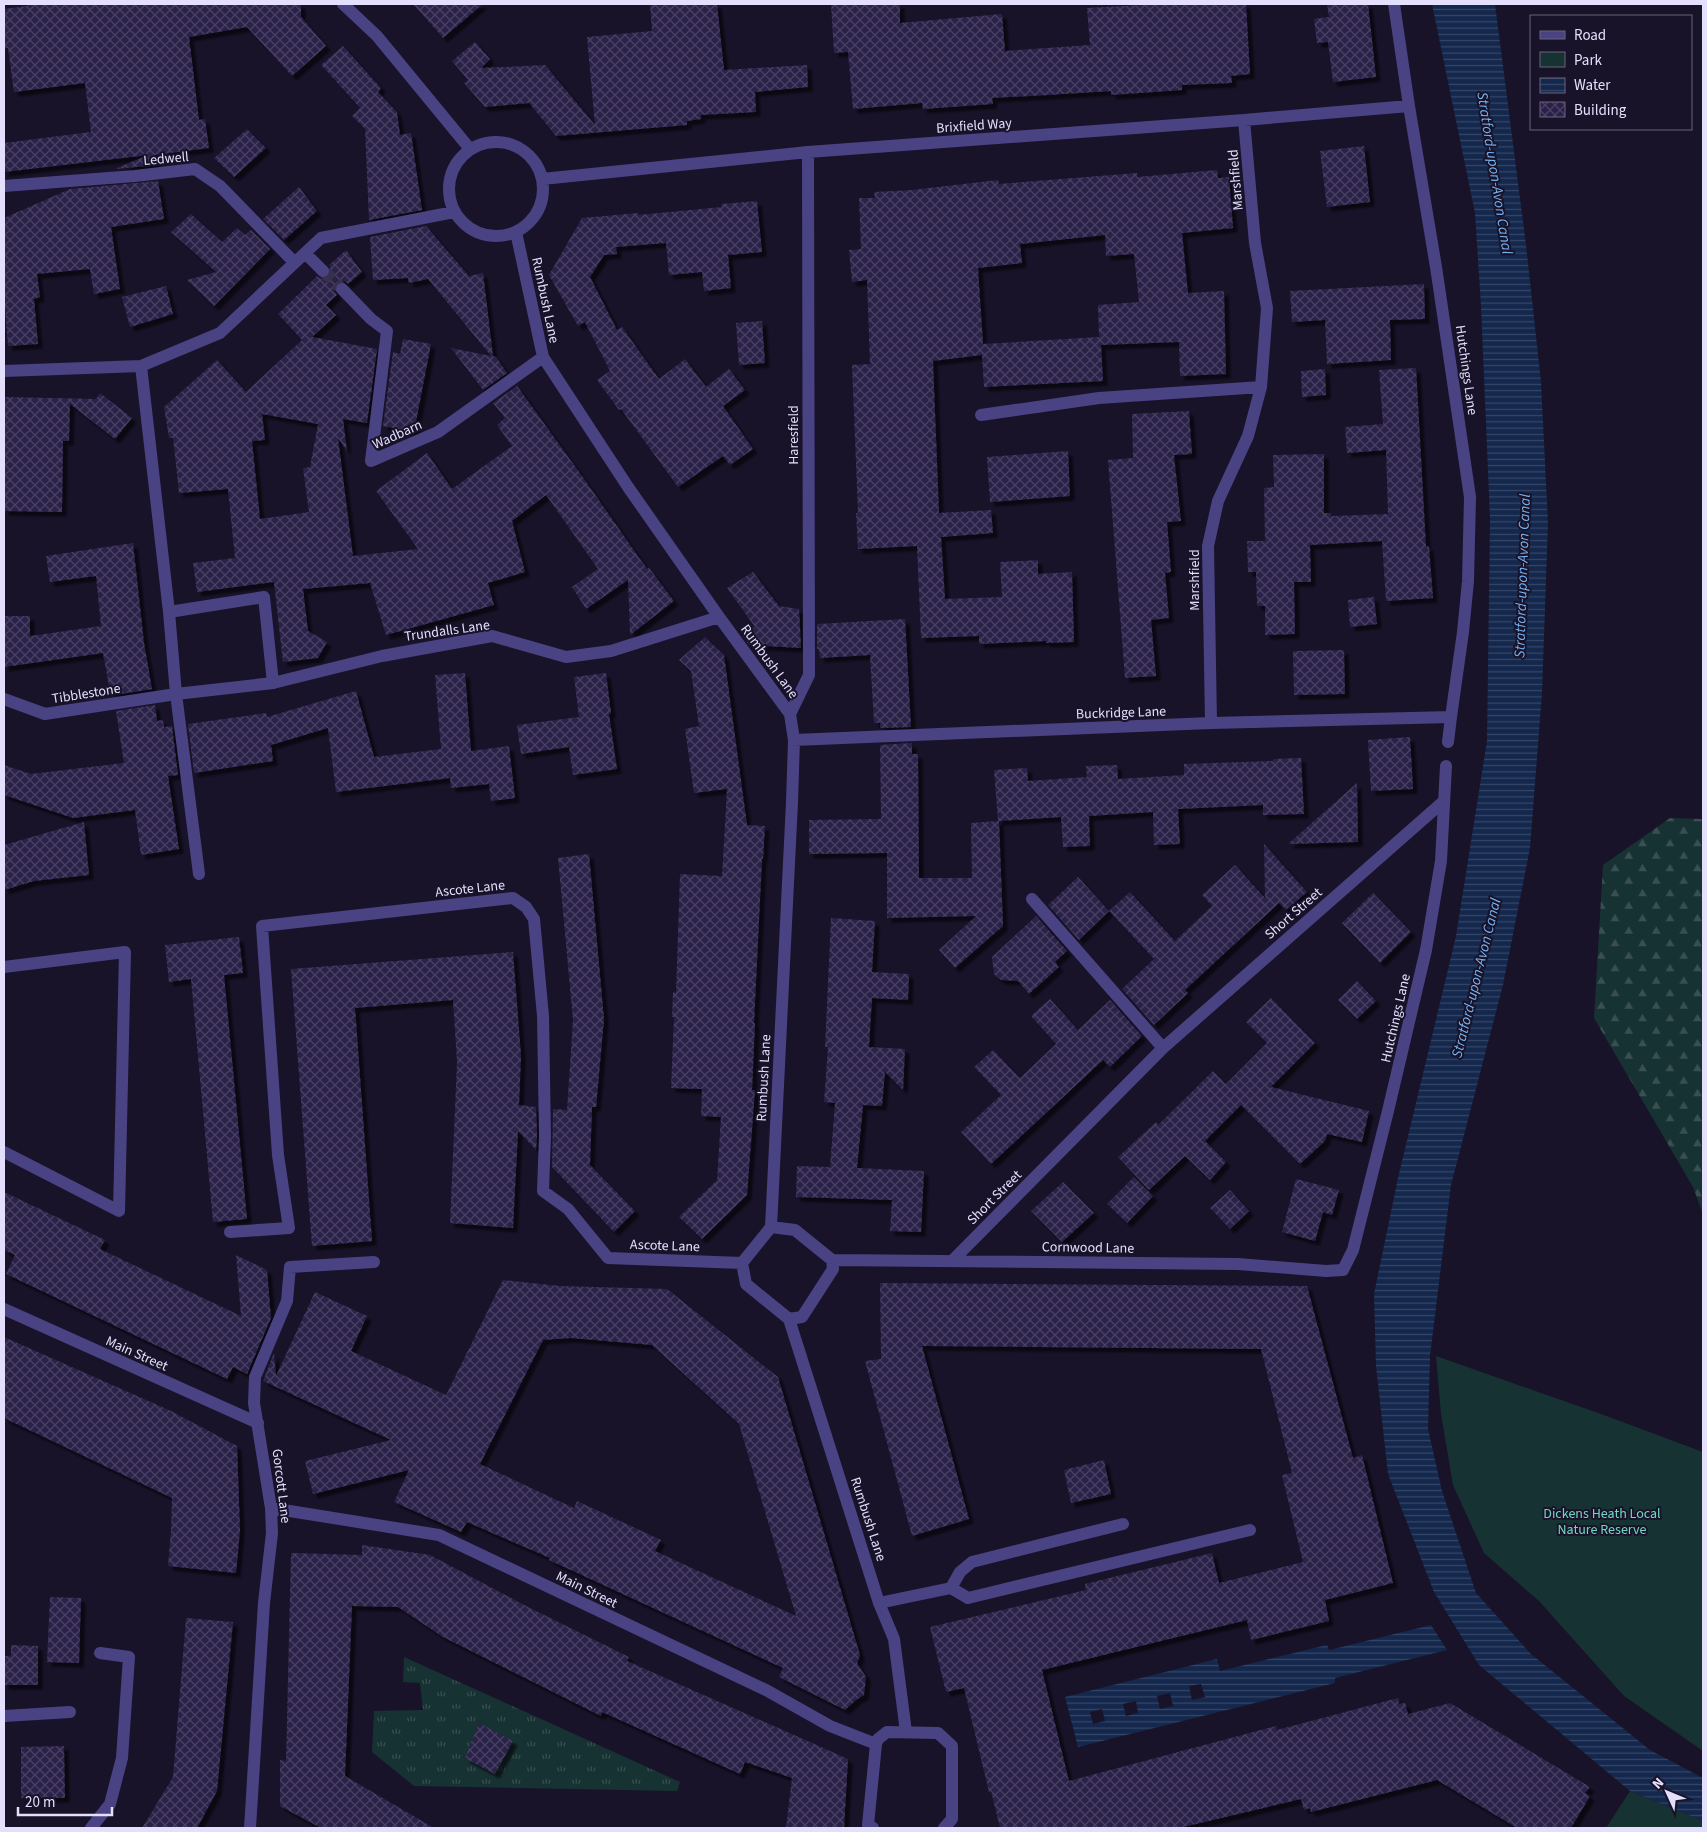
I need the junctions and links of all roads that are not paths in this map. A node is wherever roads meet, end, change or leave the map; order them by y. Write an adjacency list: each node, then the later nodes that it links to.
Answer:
1 (343, 4): 5 (street)
2 (1394, 4): 3 (street, Hutchings Lane)
3 (1409, 106): 4 (street, Brixfield Way); 26 (street, Hutchings Lane)
4 (1244, 120): 6 (street, Brixfield Way); 18 (street, Marshfield)
5 (470, 150): 7 (street); 9 (street)
6 (808, 152): 7 (street, Brixfield Way); 25 (street, Haresfield)
7 (542, 179): 10 (street)
8 (4, 186): 12 (street, Ledwell)
9 (454, 212): 10 (street); 11 (street)
10 (516, 232): 15 (street, Rumbush Lane)
11 (305, 253): 12 (street); 13 (street)
12 (294, 262): 16 (street)
13 (323, 271)
14 (342, 290): 15 (street, Wadbarn)
15 (543, 358): 21 (street, Rumbush Lane)
16 (141, 366): 17 (street); 20 (street)
17 (4, 371)
18 (1261, 387): 19 (street); 27 (street, Marshfield)
19 (981, 415)
20 (169, 612): 22 (street); 23 (street)
21 (719, 617): 22 (street, Trundalls Lane); 25 (street, Rumbush Lane)
22 (273, 683): 23 (street, Trundalls Lane)
23 (176, 694): 24 (street, Tibblestone); 32 (street)
24 (4, 700)
25 (790, 714): 28 (street, Rumbush Lane)
26 (1451, 717): 27 (street, Buckridge Lane); 29 (street, Hutchings Lane)
27 (1211, 723): 28 (street, Buckridge Lane)
28 (794, 740): 37 (street, Rumbush Lane)
29 (1448, 742)
30 (1446, 766): 31 (street, Hutchings Lane)
31 (1444, 801): 35 (street, Short Street); 43 (street, Hutchings Lane)
32 (199, 874)
33 (1032, 899): 35 (street)
34 (4, 967): 36 (street)
35 (1163, 1048): 40 (street, Short Street)
36 (4, 1152)
37 (771, 1227): 39 (street); 42 (street)
38 (230, 1232): 42 (street, Ascote Lane)
39 (832, 1260): 40 (street, Cornwood Lane); 45 (street)
40 (952, 1261): 43 (street, Cornwood Lane)
41 (374, 1262): 46 (street, Gorcott Lane)
42 (742, 1263): 45 (street)
43 (1343, 1270)
44 (4, 1309): 46 (street, Main Street)
45 (789, 1319): 51 (street, Rumbush Lane)
46 (258, 1424): 47 (street, Gorcott Lane)
47 (271, 1508): 56 (street, Main Street); 58 (street, Gorcott Lane)
48 (1123, 1524): 50 (street)
49 (1250, 1530): 50 (street)
50 (951, 1588): 51 (street)
51 (879, 1603): 55 (street, Rumbush Lane)
52 (100, 1653): 57 (street)
53 (70, 1712): 54 (street)
54 (4, 1716)
55 (906, 1732): 56 (street); 60 (street)
56 (876, 1744): 59 (street)
57 (91, 1828)
58 (250, 1828)
59 (872, 1828)
60 (944, 1828)

